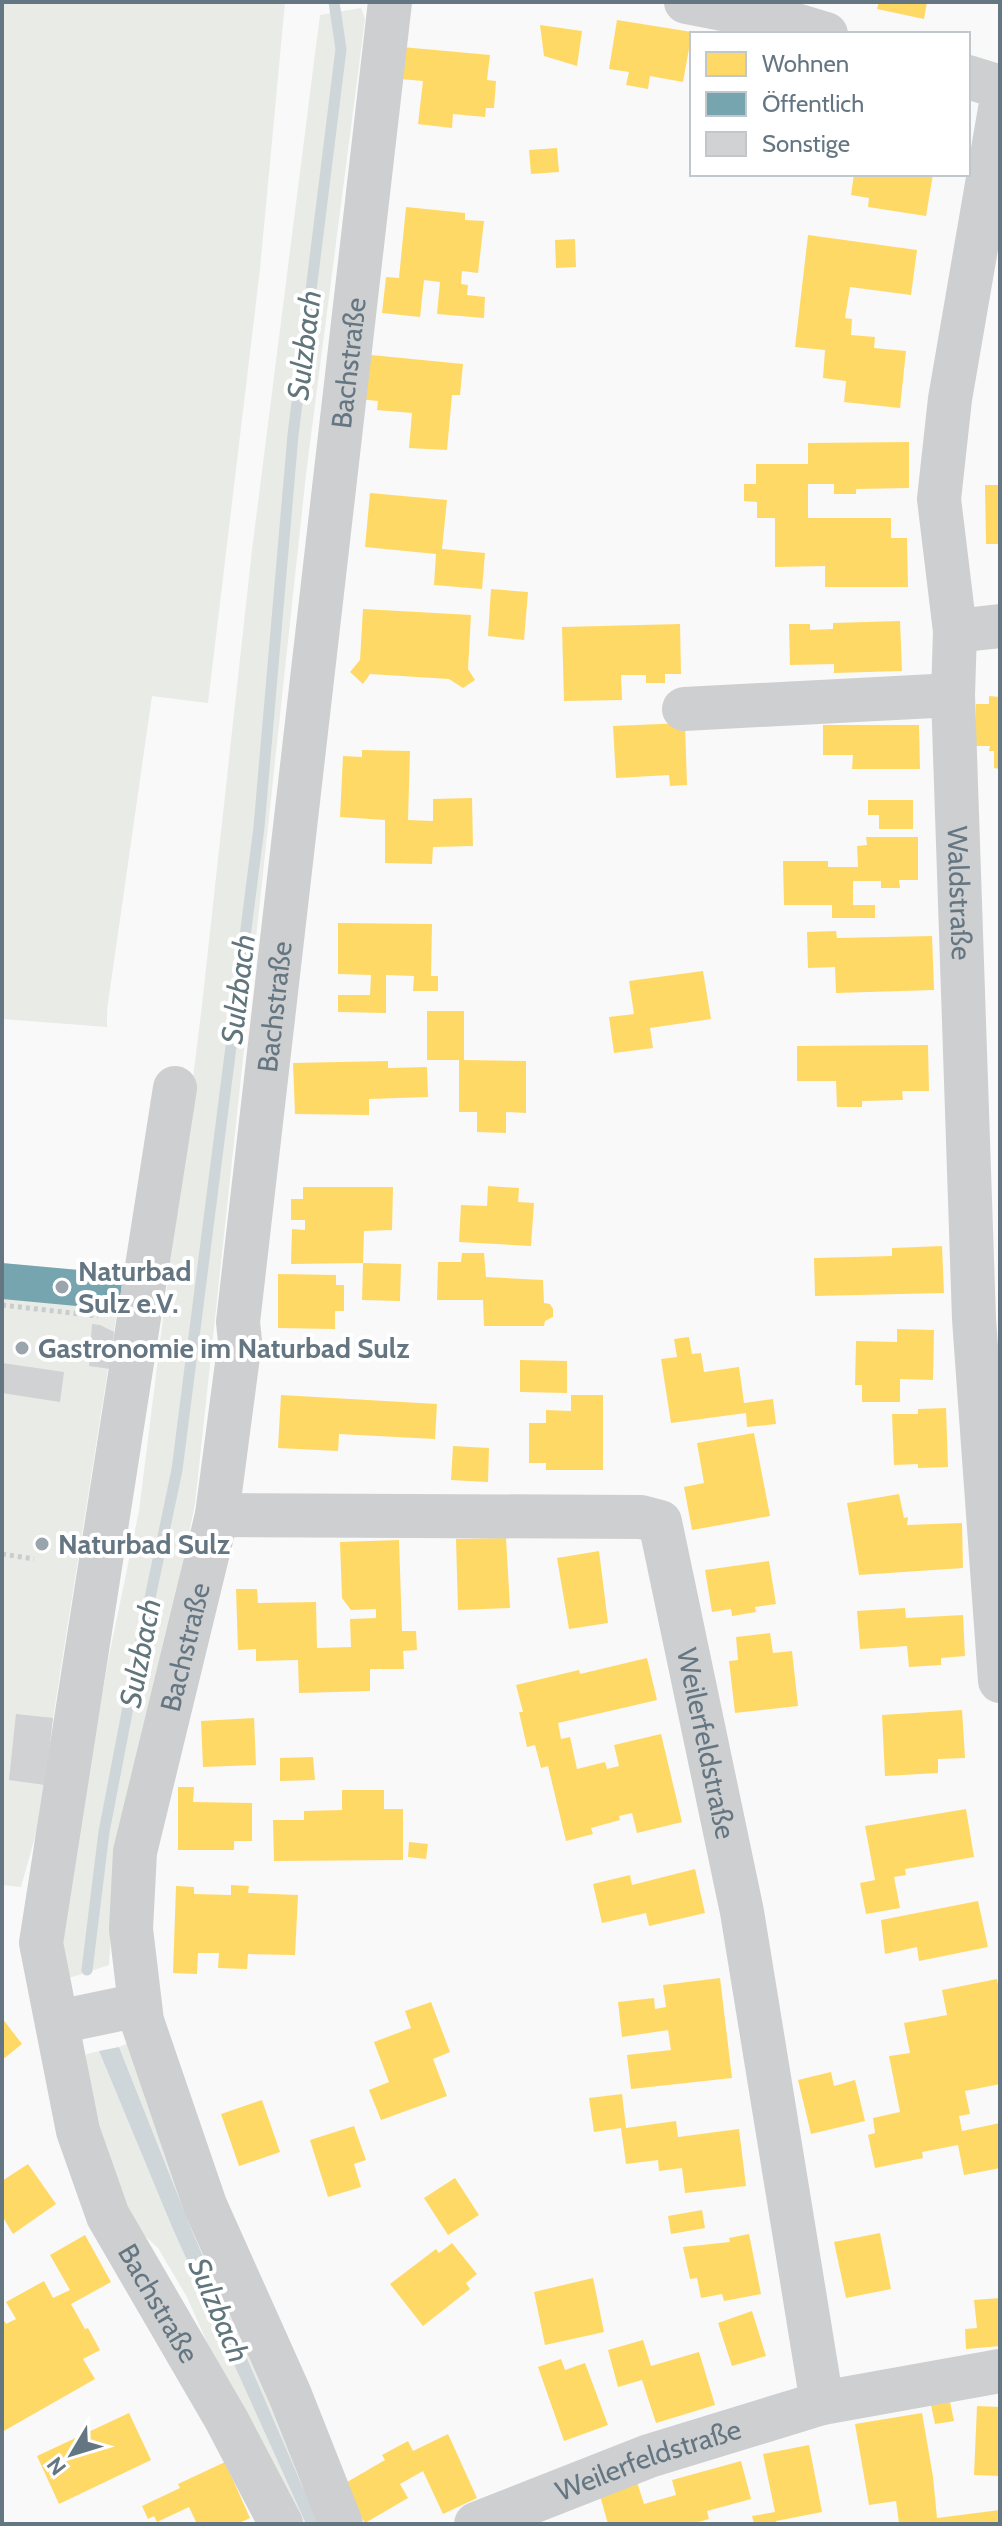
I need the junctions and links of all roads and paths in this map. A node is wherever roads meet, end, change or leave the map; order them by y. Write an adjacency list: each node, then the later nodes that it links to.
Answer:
1 (390, 2): 15 (street, Bachstraße)
2 (686, 2): 3 (street)
3 (819, 32)
4 (970, 78): 5 (street)
5 (1000, 87)
6 (1000, 109): 8 (street, Waldstraße)
7 (1000, 626): 8 (street)
8 (955, 631): 9 (street, Waldstraße)
9 (953, 695): 10 (street); 14 (street, Waldstraße)
10 (684, 709)
11 (175, 1088): 20 (street, Bachstraße)
12 (2, 1305): 13 (path)
13 (102, 1316)
14 (992, 1454): 18 (street, Waldstraße)
15 (217, 1515): 19 (street, Bachstraße); 22 (street, Weilerfeldstraße)
16 (2, 1554): 17 (path)
17 (34, 1559)
18 (1000, 1681)
19 (139, 2005): 20 (street); 24 (street, Bachstraße)
20 (58, 2022): 23 (street, Bachstraße)
21 (1000, 2371): 22 (street, Weilerfeldstraße)
22 (822, 2403): 25 (street, Weilerfeldstraße)
23 (281, 2524)
24 (341, 2524)
25 (476, 2524)

